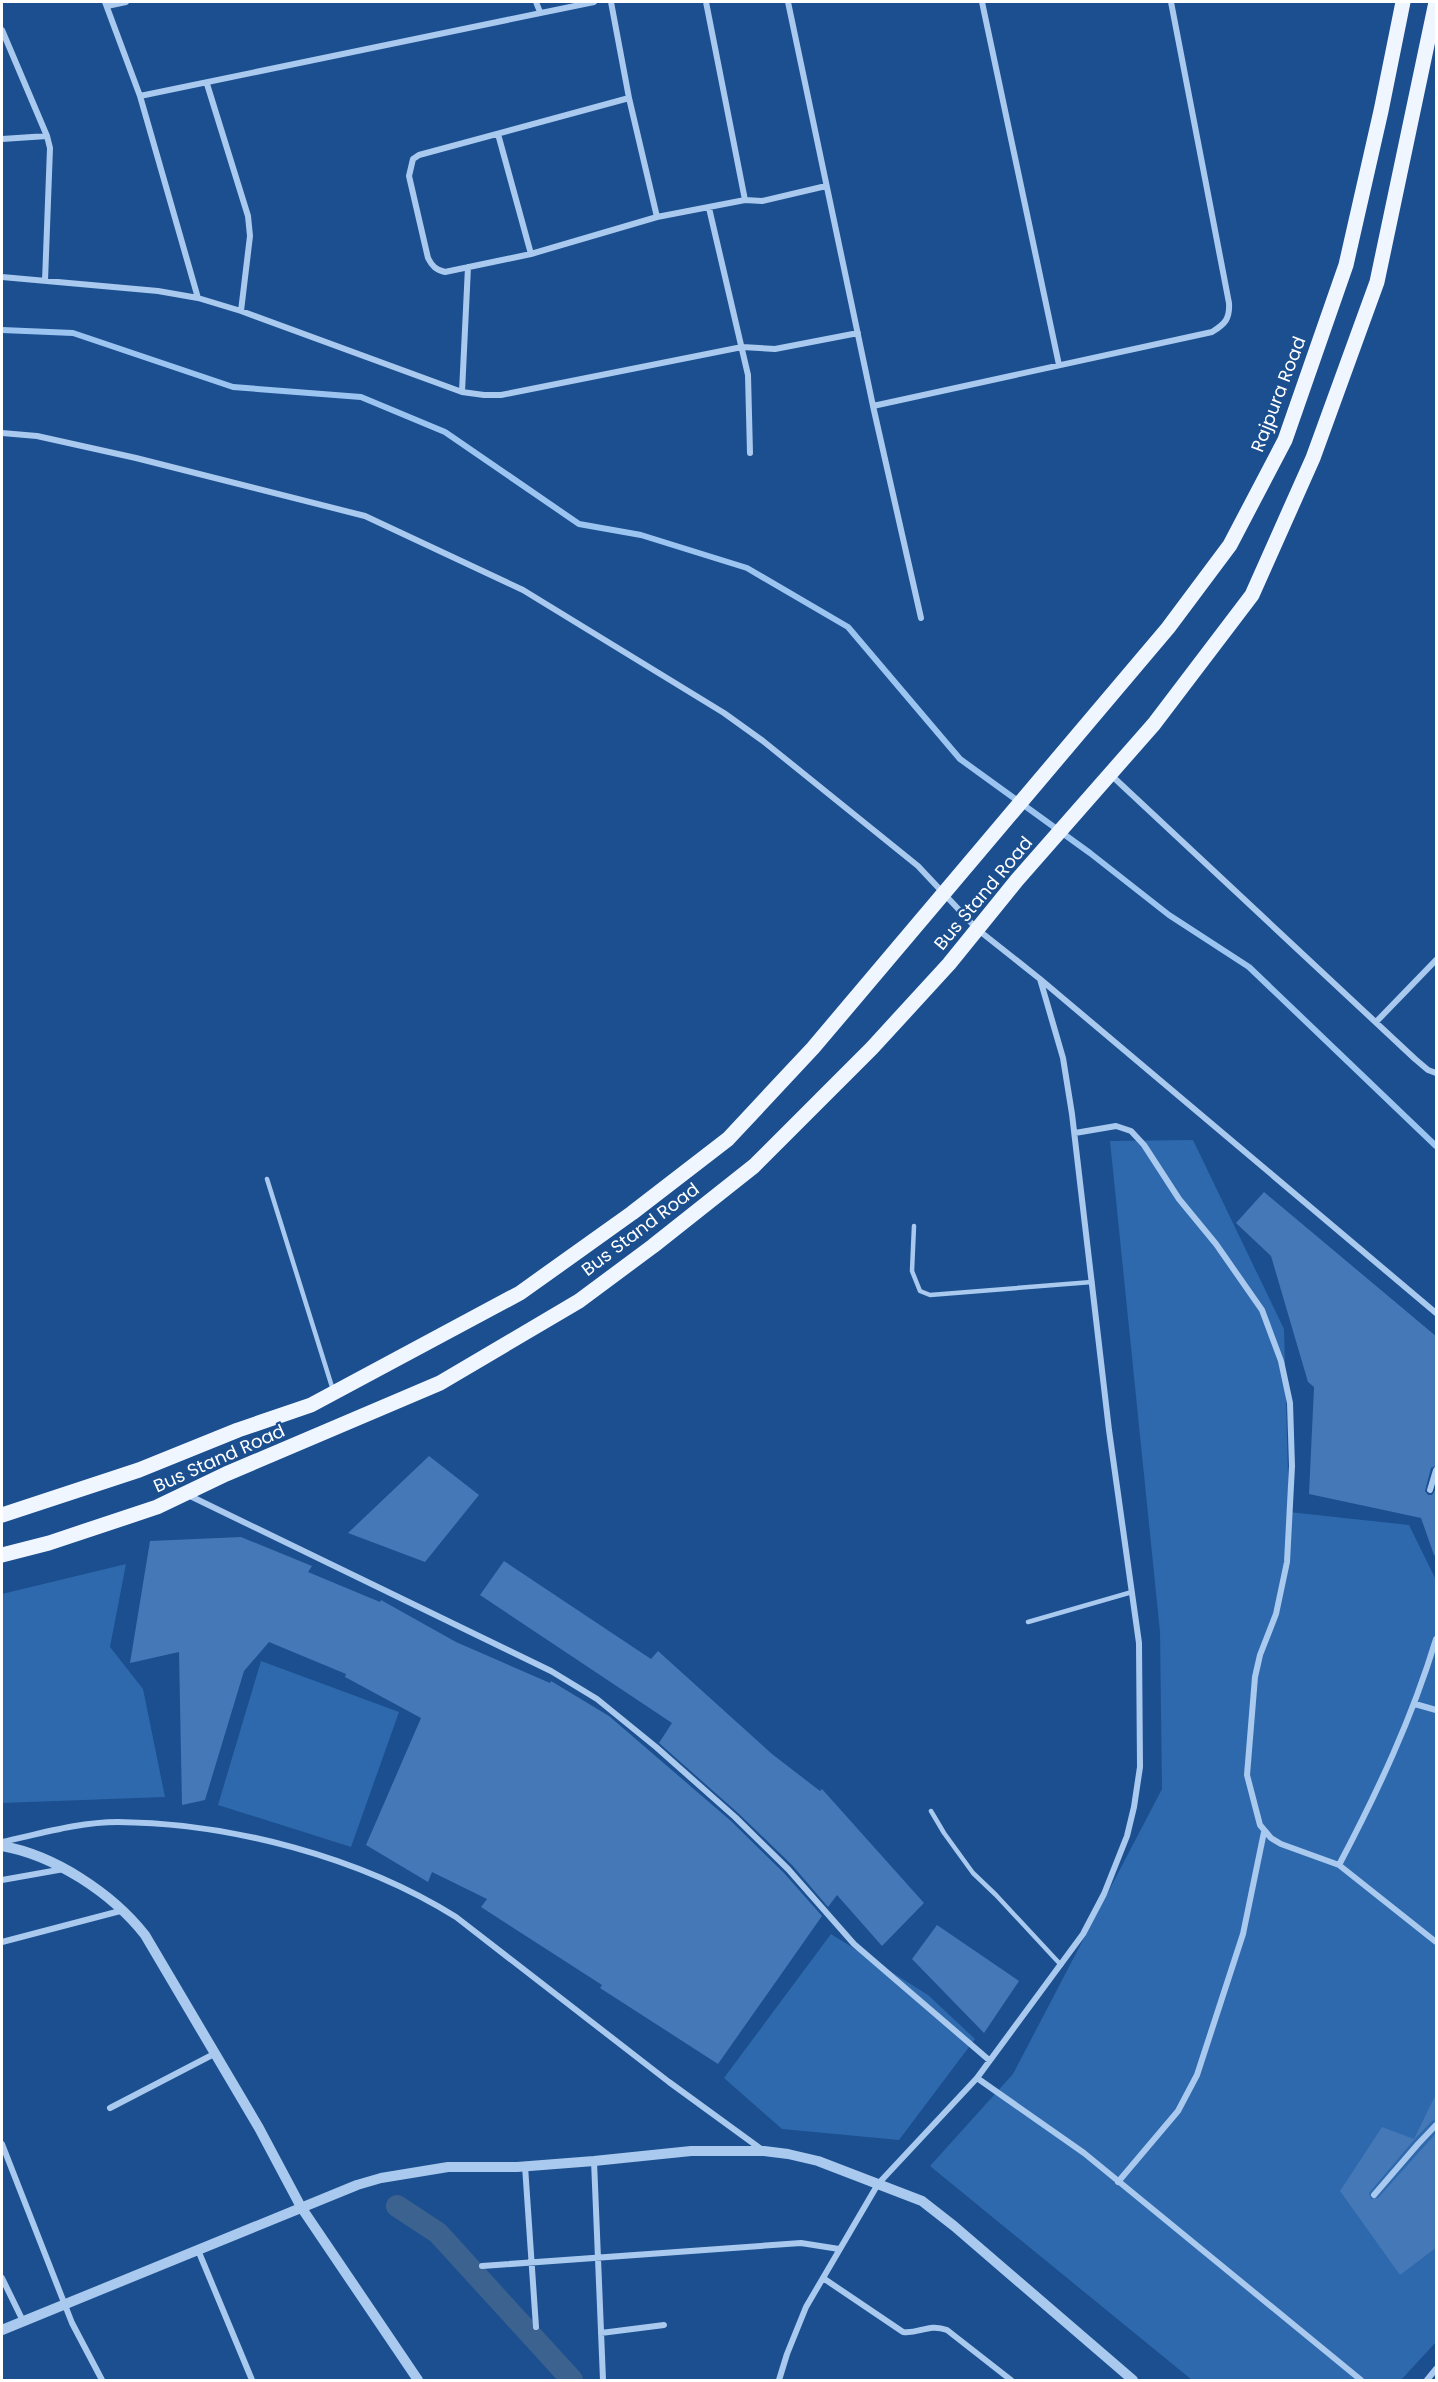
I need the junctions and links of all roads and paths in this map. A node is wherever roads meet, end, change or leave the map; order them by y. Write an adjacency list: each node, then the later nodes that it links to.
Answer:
1 (126, 2): 11 (street)
2 (536, 2): 12 (street)
3 (594, 2): 12 (street)
4 (611, 2): 16 (street)
5 (706, 2): 21 (street)
6 (788, 2): 20 (street)
7 (982, 2): 32 (street)
8 (1171, 2): 32 (street)
9 (1403, 2): 38 (main road, Rajpura Road)
10 (1436, 2): 39 (main road, Bus Stand Road)
11 (106, 4): 15 (street)
12 (540, 12): 14 (street)
13 (2, 30): 18 (street)
14 (207, 84): 15 (street); 29 (street)
15 (140, 96): 28 (street)
16 (629, 98): 17 (street); 23 (street)
17 (498, 134): 24 (street); 25 (street)
18 (47, 136): 19 (street); 27 (street)
19 (2, 139)
20 (826, 186): 21 (street); 30 (street)
21 (745, 200): 22 (street)
22 (709, 208): 23 (street); 31 (street)
23 (657, 217): 24 (street)
24 (531, 254): 25 (street)
25 (468, 267): 33 (street)
26 (2, 277): 27 (street)
27 (45, 281): 28 (street)
28 (198, 298): 29 (street)
29 (241, 311): 33 (street)
30 (858, 333): 31 (street); 34 (street)
31 (742, 347): 33 (street); 36 (street)
32 (1059, 365): 34 (street)
33 (462, 392)
34 (873, 406): 37 (street)
35 (2, 433): 40 (street)
36 (750, 453)
37 (921, 618)
38 (1046, 770): 40 (main road, Bus Stand Road)
39 (1111, 775): 41 (main road, Bus Stand Road); 44 (street)
40 (944, 895): 41 (street); 51 (main road, Bus Stand Road)
41 (977, 929): 43 (street); 54 (main road, Bus Stand Road)
42 (1437, 960): 44 (street)
43 (1040, 979): 46 (street); 50 (street)
44 (1376, 1022): 45 (street)
45 (1437, 1073)
46 (1075, 1133): 49 (street); 63 (street)
47 (267, 1179): 51 (lane)
48 (914, 1226): 49 (lane)
49 (1092, 1282): 57 (street)
50 (1437, 1313)
51 (334, 1393): 55 (main road, Bus Stand Road)
52 (1437, 1470): 53 (street)
53 (1430, 1490)
54 (185, 1494): 56 (main road, Bus Stand Road); 73 (street)
55 (2, 1515)
56 (2, 1555)
57 (1132, 1592): 58 (lane); 71 (street)
58 (1028, 1622)
59 (1437, 1638): 60 (street)
60 (1415, 1704): 61 (street); 65 (street)
61 (1437, 1710)
62 (931, 1811): 71 (lane)
63 (1264, 1832): 65 (street); 81 (street)
64 (2, 1844): 66 (street); 78 (street)
65 (1339, 1865): 70 (street)
66 (65, 1869): 67 (street); 68 (street)
67 (2, 1881)
68 (124, 1910): 69 (street); 72 (street)
69 (2, 1942)
70 (1437, 1942)
71 (1061, 1965): 73 (street)
72 (214, 2054): 75 (street); 84 (street)
73 (989, 2060): 74 (street)
74 (978, 2078): 81 (street); 82 (street)
75 (110, 2108)
76 (1437, 2126): 83 (street)
77 (2, 2144): 92 (street)
78 (764, 2151): 79 (street); 82 (street)
79 (594, 2161): 80 (street); 87 (street)
80 (525, 2166): 84 (street); 88 (street)
81 (1118, 2182): 106 (street)
82 (878, 2184): 85 (street); 105 (street)
83 (1374, 2195)
84 (301, 2207): 86 (street); 101 (street)
85 (839, 2249): 87 (street); 91 (street)
86 (198, 2250): 92 (street); 100 (street)
87 (597, 2257): 88 (street); 97 (street)
88 (532, 2262): 89 (street); 95 (street)
89 (482, 2266)
90 (2, 2278): 93 (street)
91 (823, 2278): 103 (street); 104 (street)
92 (66, 2303): 93 (street); 99 (street)
93 (23, 2321): 96 (street)
94 (664, 2325): 97 (street)
95 (536, 2327)
96 (2, 2330)
97 (601, 2333): 102 (street)
98 (1437, 2369): 107 (street)
99 (102, 2380)
100 (252, 2380)
101 (418, 2380)
102 (603, 2380)
103 (779, 2380)
104 (1011, 2380)
105 (1133, 2380)
106 (1361, 2380)
107 (1426, 2380)

